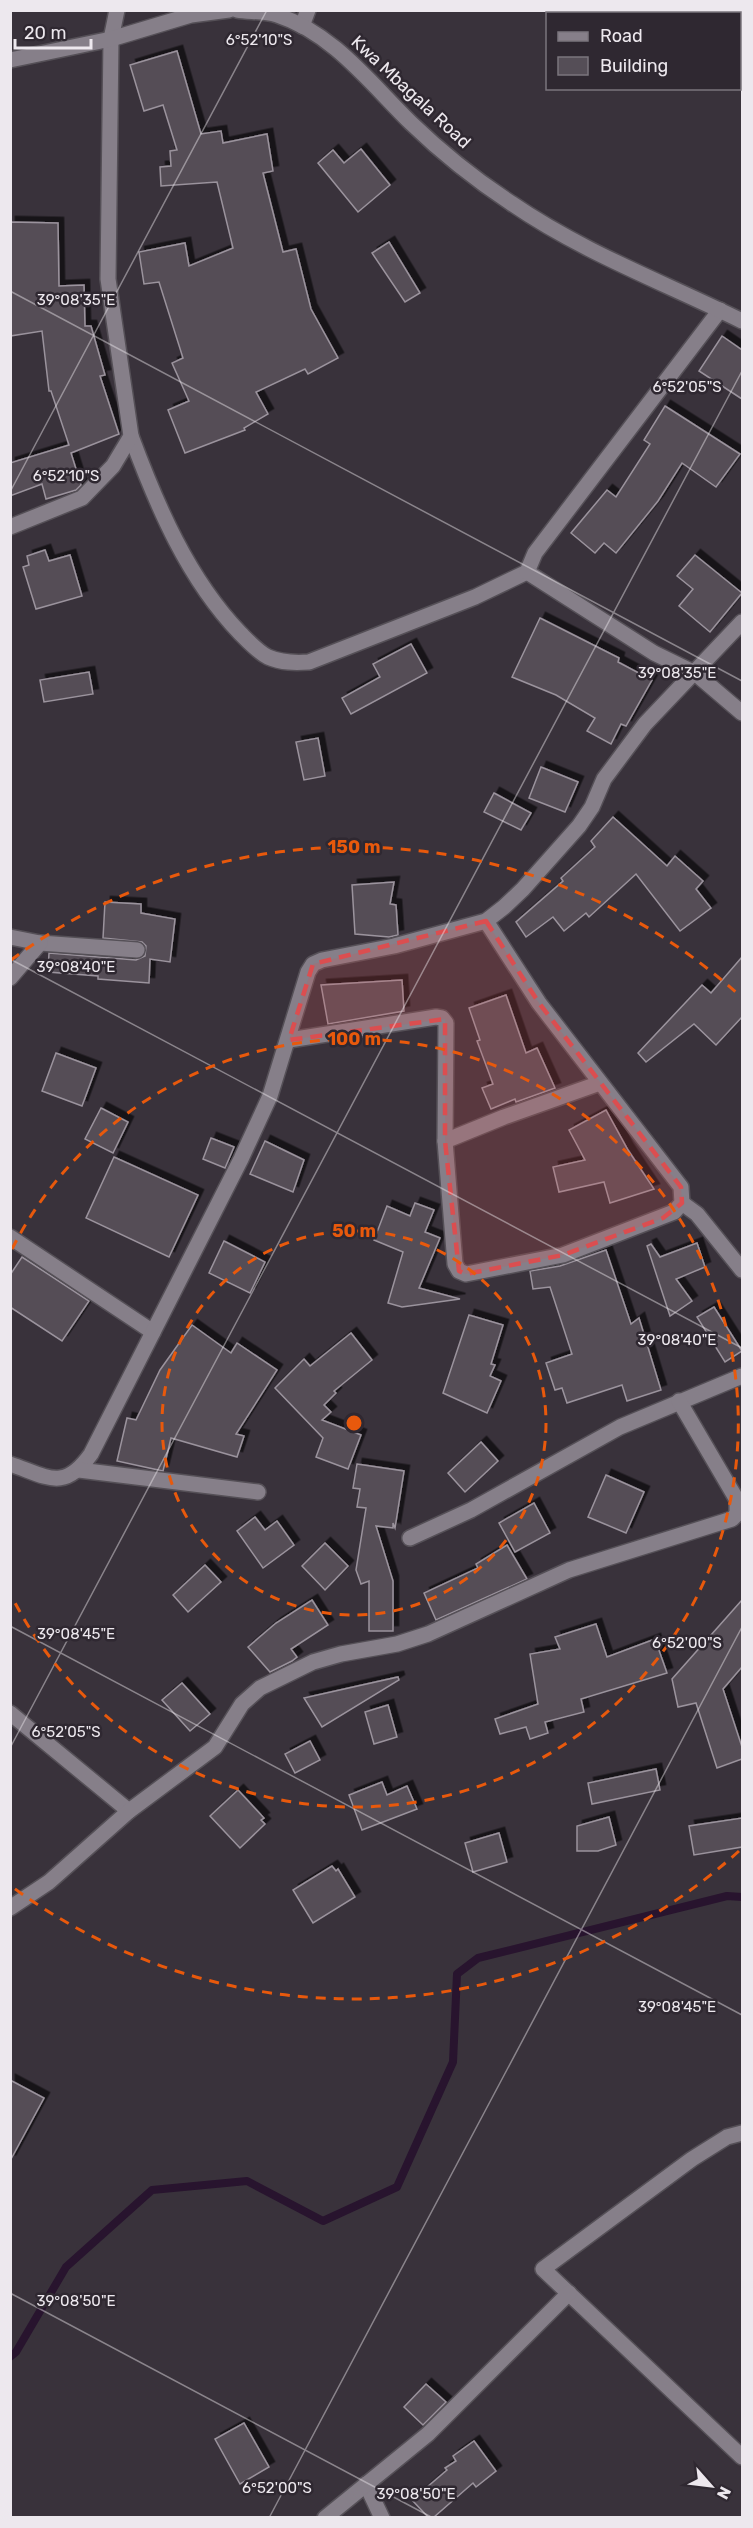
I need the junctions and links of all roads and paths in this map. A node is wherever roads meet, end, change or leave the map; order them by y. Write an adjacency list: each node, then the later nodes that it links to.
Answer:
1 (117, 10): 6 (street)
2 (230, 10): 6 (street)
3 (237, 10): 5 (street, Kwa Mbagala Road)
4 (308, 10): 5 (street)
5 (302, 26): 8 (street, Kwa Mbagala Road)
6 (111, 39): 7 (street); 10 (street)
7 (10, 60)
8 (720, 310): 9 (street, Kwa Mbagala Road); 12 (street)
9 (742, 321)
10 (131, 436): 11 (street); 12 (street)
11 (10, 527)
12 (527, 572): 14 (street)
13 (742, 622): 14 (street)
14 (695, 673): 15 (street); 16 (street)
15 (742, 713)
16 (486, 921): 21 (street); 22 (street)
17 (10, 937): 18 (street)
18 (40, 943): 19 (street); 20 (street)
19 (137, 950)
20 (10, 978)
21 (289, 1040): 23 (street); 27 (street)
22 (600, 1083): 23 (street); 24 (street)
23 (445, 1142): 24 (street)
24 (682, 1203): 26 (street)
25 (10, 1237): 27 (street)
26 (742, 1270)
27 (153, 1332): 31 (street)
28 (742, 1376): 29 (street)
29 (679, 1401): 33 (street); 35 (street)
30 (10, 1464): 31 (street)
31 (79, 1470): 32 (street)
32 (258, 1492)
33 (410, 1538)
34 (10, 1713): 35 (street)
35 (129, 1811): 36 (street)
36 (10, 1908)
37 (742, 2133): 38 (street)
38 (569, 2293): 39 (street); 40 (street)
39 (742, 2457)
40 (366, 2484): 41 (street); 42 (street)
41 (325, 2517)
42 (382, 2517)

